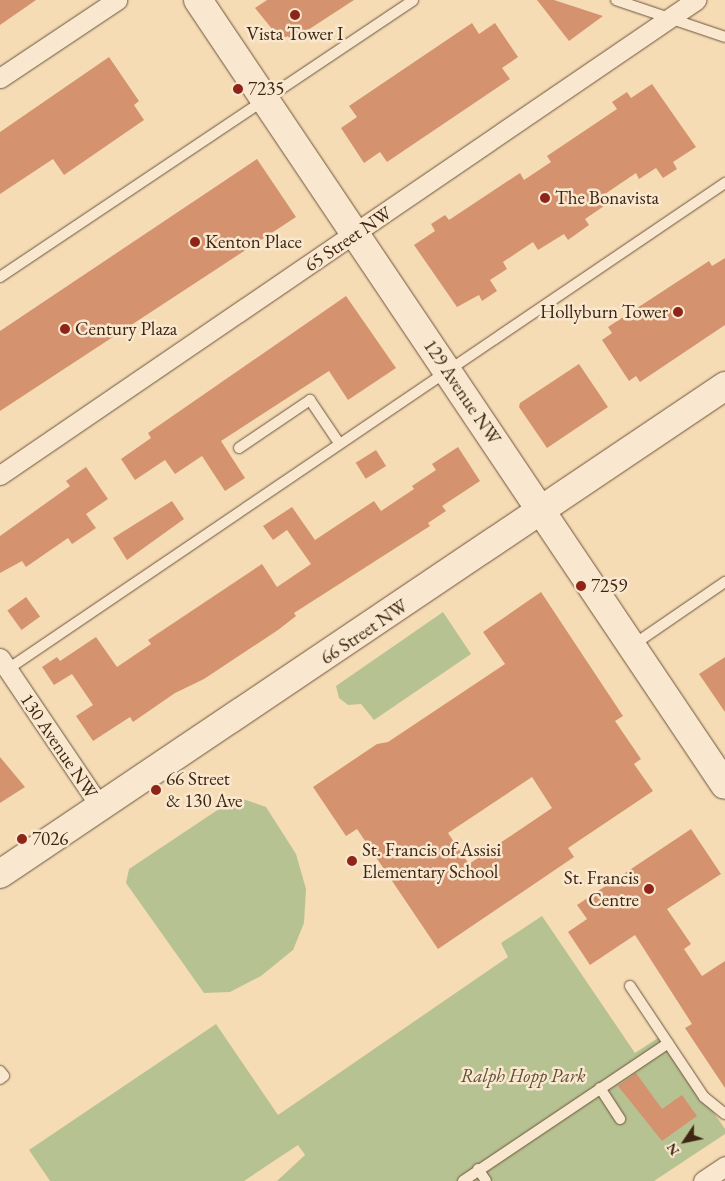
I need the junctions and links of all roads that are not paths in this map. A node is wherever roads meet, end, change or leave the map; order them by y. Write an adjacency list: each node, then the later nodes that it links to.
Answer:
1 (117, 0): 8 (street)
2 (198, 0): 9 (street, 129 Avenue NW)
3 (413, 0): 9 (lane)
4 (616, 0): 6 (lane)
5 (696, 0): 6 (street, 65 Street NW)
6 (671, 17): 7 (lane); 11 (street, 65 Street NW)
7 (725, 37)
8 (0, 78)
9 (264, 98): 11 (street, 129 Avenue NW); 12 (lane)
10 (725, 183): 13 (lane)
11 (355, 235): 13 (street, 129 Avenue NW); 17 (street, 65 Street NW)
12 (0, 277)
13 (447, 370): 15 (lane); 18 (street, 129 Avenue NW)
14 (725, 386): 18 (street, 66 Street NW)
15 (339, 443): 16 (lane); 21 (lane)
16 (239, 448)
17 (0, 476)
18 (542, 512): 20 (street, 129 Avenue NW); 23 (street, 66 Street NW)
19 (725, 582): 20 (lane)
20 (630, 647): 22 (street, 129 Avenue NW)
21 (2, 667): 23 (street, 130 Avenue NW)
22 (724, 783)
23 (101, 808): 24 (street, 66 Street NW)
24 (0, 874)
25 (630, 986): 26 (lane)
26 (668, 1043): 29 (lane); 30 (lane)
27 (0, 1071): 28 (lane)
28 (0, 1079)
29 (600, 1088): 31 (lane); 33 (lane)
30 (725, 1114)
31 (620, 1119)
32 (725, 1166): 36 (street)
33 (478, 1169): 34 (lane); 35 (lane)
34 (463, 1181)
35 (486, 1181)
36 (703, 1181)

